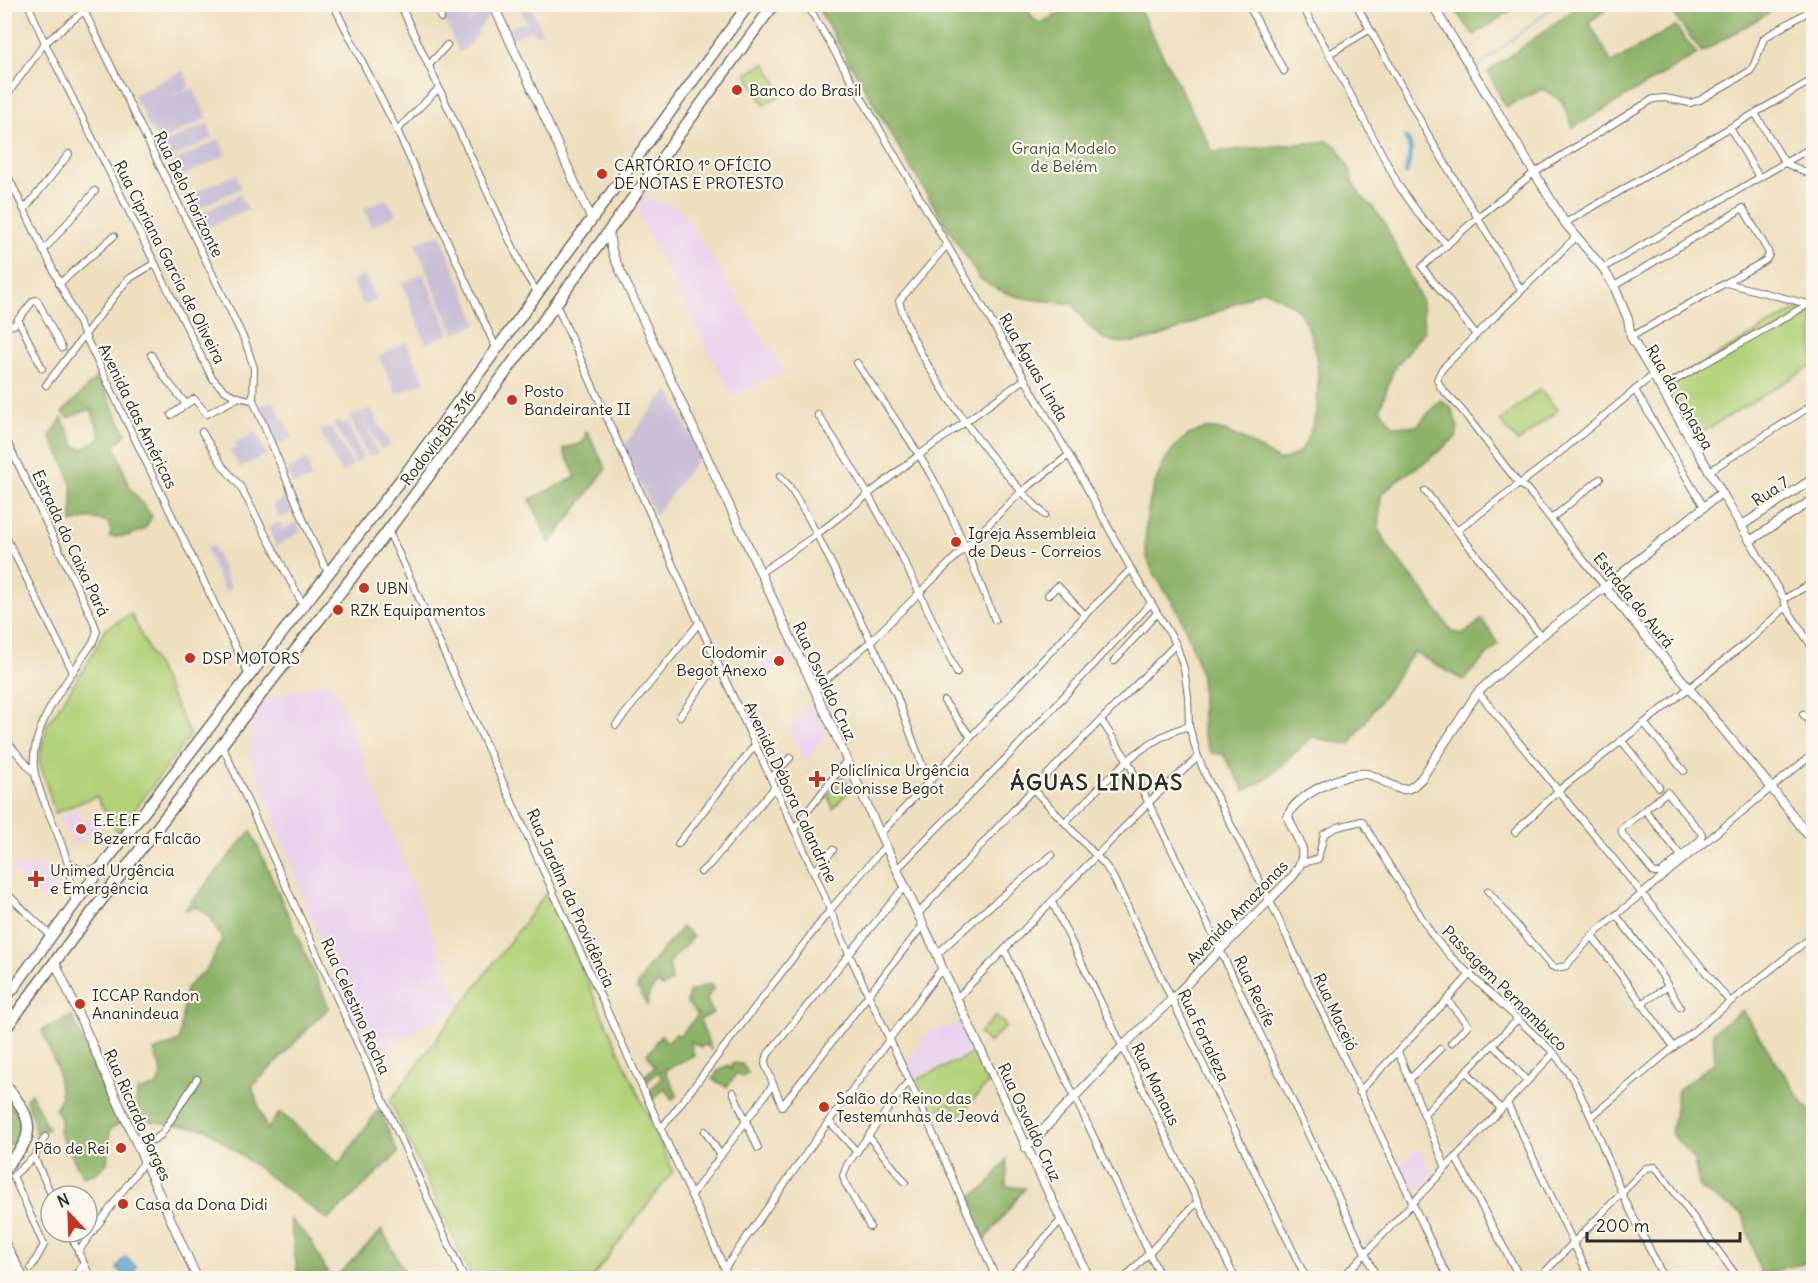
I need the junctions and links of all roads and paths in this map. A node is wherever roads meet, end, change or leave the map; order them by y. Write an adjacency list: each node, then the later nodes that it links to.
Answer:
1 (28, 4): 19 (street, Rua Cipriana Garcia de Oliveira)
2 (333, 4): 32 (street)
3 (400, 4): 24 (street)
4 (435, 4): 16 (street)
5 (493, 4): 44 (street)
6 (749, 4): 15 (highway, Rodovia BR-316)
7 (774, 4): 21 (highway, Rodovia BR-316)
8 (807, 4): 50 (street, Rua Águas Linda)
9 (1248, 4): 25 (street)
10 (1301, 4): 22 (street)
11 (1356, 4): 17 (street)
12 (1432, 4): 38 (street, Rua da Cohaspa)
13 (83, 8): 19 (street); 82 (street, Rua Belo Horizonte)
14 (1814, 8): 38 (street)
15 (739, 10): 18 (highway, Rodovia BR-316)
16 (441, 18)
17 (1369, 30): 22 (street); 45 (street)
18 (728, 33): 21 (highway); 23 (highway, Rodovia BR-316)
19 (45, 43): 29 (street); 55 (street, Rua Cipriana Garcia de Oliveira)
20 (447, 45): 24 (street)
21 (740, 51): 26 (highway, Rodovia BR-316)
22 (1329, 54): 51 (street)
23 (707, 61): 26 (highway); 44 (highway, Rodovia BR-316)
24 (429, 65): 28 (street)
25 (1284, 71)
26 (723, 73): 47 (highway, Rodovia BR-316)
27 (1814, 79): 30 (street)
28 (439, 88): 32 (street); 61 (street)
29 (4, 99)
30 (1755, 113): 31 (street); 35 (street)
31 (1730, 128): 40 (street); 46 (street)
32 (398, 130): 72 (street)
33 (1814, 146): 35 (street)
34 (69, 154): 43 (street)
35 (1785, 163): 39 (street); 40 (street)
36 (1814, 167): 39 (street)
37 (4, 168): 43 (street, Avenida das Américas)
38 (1534, 173): 45 (street); 46 (street, Rua da Cohaspa)
39 (1810, 174): 41 (street)
40 (1759, 177): 56 (street)
41 (1814, 181)
42 (95, 191): 52 (street)
43 (24, 210): 52 (street, Avenida das Américas)
44 (591, 218): 61 (highway, Rodovia BR-316)
45 (1477, 218): 51 (street); 60 (street)
46 (1565, 223): 49 (street, Rua da Cohaspa)
47 (609, 231): 53 (highway, Rodovia BR-316); 54 (street, Rua Osvaldo Cruz)
48 (114, 236): 57 (street)
49 (1576, 237): 56 (street, Rua da Cohaspa); 60 (street)
50 (947, 245): 77 (street, Rua Águas Linda); 87 (street)
51 (1447, 245): 69 (street)
52 (43, 251): 57 (street, Avenida das Américas)
53 (594, 252): 54 (street); 63 (highway, Rodovia BR-316)
54 (614, 257): 114 (street, Rua Osvaldo Cruz)
55 (155, 263): 68 (street); 81 (street, Rua Cipriana Garcia de Oliveira)
56 (1603, 268): 59 (street, Rua da Cohaspa)
57 (59, 284): 68 (street, Avenida das Américas)
58 (1726, 284): 59 (street); 62 (street); 70 (street)
59 (1614, 285): 70 (street, Rua da Cohaspa)
60 (1521, 291): 69 (street)
61 (537, 292): 72 (highway, Rodovia BR-316)
62 (1811, 303): 79 (street)
63 (556, 304): 64 (highway, Rodovia BR-316); 65 (street, Avenida Débora Calandrine)
64 (548, 314): 65 (street); 106 (highway, Rodovia BR-316)
65 (561, 316): 126 (street, Avenida Débora Calandrine)
66 (18, 319): 67 (street); 71 (street); 75 (street)
67 (4, 327)
68 (84, 333): 78 (street); 135 (street, Avenida das Américas)
69 (1476, 335): 96 (street, Estrada do Aurá)
70 (1631, 338): 76 (street, Rua da Cohaspa)
71 (62, 348)
72 (496, 348): 113 (highway, Rodovia BR-316)
73 (151, 355): 83 (street)
74 (857, 363): 90 (street)
75 (42, 368)
76 (1653, 375): 79 (street, Rua da Cohaspa); 80 (street)
77 (1025, 379): 87 (street); 91 (street, Rua Águas Linda)
78 (46, 385)
79 (1660, 389): 92 (street, Rua da Cohaspa)
80 (1635, 390): 96 (street); 102 (street)
81 (237, 398): 82 (street); 83 (street)
82 (253, 400): 113 (street)
83 (186, 404): 85 (street)
84 (1814, 404): 92 (street)
85 (171, 415)
86 (818, 415): 100 (street)
87 (965, 421): 90 (street); 98 (street)
88 (201, 432): 121 (street)
89 (4, 435): 133 (street, Estrada do Caixa Pará)
90 (919, 454): 100 (street); 111 (street)
91 (1069, 455): 98 (street); 112 (street, Rua Águas Linda)
92 (1708, 472): 99 (street, Rua da Cohaspa)
93 (780, 476): 109 (street)
94 (1814, 478): 105 (street, Rua 7)
95 (1600, 479): 104 (street)
96 (1519, 484): 104 (street, Estrada do Aurá); 107 (street)
97 (1425, 491): 107 (street)
98 (1020, 492): 103 (street); 111 (street)
99 (1721, 493): 102 (street, Avenida Amazonas); 105 (street, Rua da Cohaspa)
100 (868, 494): 109 (street); 117 (street)
101 (1814, 499): 110 (street)
102 (1704, 507): 116 (street, Avenida Amazonas)
103 (1045, 515)
104 (1551, 519): 116 (street, Estrada do Aurá)
105 (1741, 525): 110 (street, Rua da Cohaspa)
106 (388, 530): 150 (highway, Rodovia BR-316); 245 (street, Rua Jardim da Providência)
107 (1458, 531): 127 (street)
108 (4, 533): 133 (street)
109 (816, 535): 114 (street); 128 (street)
110 (1750, 541): 119 (street, Rua da Cohaspa)
111 (967, 546): 117 (street); 125 (street)
112 (1131, 569): 120 (street, Rua Águas Linda); 124 (street)
113 (328, 573): 121 (highway, Rodovia BR-316)
114 (760, 573): 137 (street, Rua Osvaldo Cruz)
115 (1814, 582): 119 (street)
116 (1605, 587): 127 (street, Avenida Amazonas); 136 (street, Estrada do Aurá)
117 (919, 594): 128 (street); 134 (street)
118 (1048, 595): 124 (street)
119 (1784, 599): 122 (street, Rua da Cohaspa)
120 (1151, 603): 123 (street, Rua Águas Linda); 183 (street)
121 (303, 605): 135 (highway, Rodovia BR-316)
122 (1786, 607): 130 (street, Rua da Cohaspa); 136 (street)
123 (1156, 614): 129 (street, Rua Águas Linda); 131 (street)
124 (1084, 615): 147 (street)
125 (995, 620)
126 (699, 623): 132 (street, Avenida Débora Calandrine); 144 (street)
127 (1541, 636): 138 (street, Avenida Amazonas)
128 (871, 641): 137 (street); 160 (street)
129 (1176, 644): 142 (street); 145 (street, Rua Águas Linda)
130 (1814, 651)
131 (1114, 661)
132 (718, 663): 141 (street); 151 (street, Avenida Débora Calandrine)
133 (73, 672): 158 (street, Estrada do Caixa Pará)
134 (957, 673)
135 (249, 675): 182 (highway, Rodovia BR-316)
136 (1689, 687): 143 (street); 161 (street, Estrada do Aurá)
137 (815, 689): 155 (street, Rua Osvaldo Cruz)
138 (1478, 692): 165 (street); 181 (street, Avenida Amazonas)
139 (944, 701): 147 (street)
140 (1803, 714): 146 (street)
141 (680, 716)
142 (1101, 720): 156 (street, Rua Recife); 164 (street)
143 (1644, 723): 149 (street); 157 (street)
144 (616, 725)
145 (1189, 726): 153 (street, Rua Águas Linda); 156 (street)
146 (1814, 728)
147 (971, 737): 160 (street)
148 (4, 738): 158 (street)
149 (1621, 740): 162 (street); 165 (street)
150 (221, 745): 204 (highway, Rodovia BR-316); 283 (street, Rua Celestino Rocha)
151 (755, 745): 159 (street, Avenida Débora Calandrine); 174 (street)
152 (1814, 753): 161 (street)
153 (1198, 757): 166 (street); 190 (street, Rua Maceió)
154 (790, 758): 159 (street)
155 (847, 760): 169 (street); 171 (street, Rua Osvaldo Cruz)
156 (1128, 761): 166 (street, Rua Recife); 168 (street)
157 (1683, 771)
158 (35, 773): 180 (street, Estrada do Caixa Pará)
159 (771, 778): 163 (street, Avenida Débora Calandrine)
160 (929, 783): 171 (street)
161 (1770, 786): 172 (street); 173 (street, Estrada do Aurá)
162 (1659, 787)
163 (775, 788): 169 (street, Avenida Débora Calandrine); 184 (street)
164 (1033, 789): 168 (street, Rua Fortaleza); 194 (street)
165 (1558, 790): 170 (street); 189 (street)
166 (1148, 803): 178 (street); 200 (street, Rua Recife)
167 (1645, 810): 172 (street); 179 (street); 179 (street)
168 (1065, 822): 178 (street, Rua Fortaleza)
169 (794, 829): 185 (street, Avenida Débora Calandrine)
170 (1515, 832)
171 (880, 834): 175 (street, Rua Osvaldo Cruz)
172 (1703, 841): 179 (street); 189 (street)
173 (1814, 843)
174 (678, 844)
175 (885, 846): 183 (street, Rua Osvaldo Cruz); 193 (street)
176 (833, 850): 185 (street)
177 (1052, 855): 203 (street)
178 (1096, 855): 192 (street); 211 (street, Rua Fortaleza)
179 (1681, 856)
180 (67, 861): 182 (street); 191 (street, Estrada do Caixa Pará)
181 (1302, 863): 190 (street, Avenida Amazonas); 206 (street, Passagem Pernambuco)
182 (102, 866): 191 (highway, Rodovia BR-316)
183 (897, 869): 186 (street, Rua Osvaldo Cruz)
184 (700, 872)
185 (814, 872): 193 (street, Avenida Débora Calandrine)
186 (904, 887): 194 (street, Rua Osvaldo Cruz); 202 (street)
187 (4, 891): 198 (street)
188 (1488, 891): 199 (street)
189 (1641, 895): 195 (street); 214 (street)
190 (1269, 899): 200 (street, Avenida Amazonas); 237 (street, Rua Maceió)
191 (75, 902): 198 (highway, Rodovia BR-316)
192 (1052, 902): 201 (street); 223 (street, Rua Manaus)
193 (830, 910): 202 (street, Avenida Débora Calandrine); 245 (street)
194 (918, 914): 196 (street, Rua Osvaldo Cruz)
195 (1616, 915): 199 (street); 207 (street)
196 (923, 925): 203 (street, Rua Osvaldo Cruz); 209 (street)
197 (1814, 935): 214 (street)
198 (51, 936): 208 (highway, Rodovia BR-316)
199 (1592, 936): 215 (street)
200 (1220, 949): 211 (street, Avenida Amazonas); 273 (street, Rua Recife)
201 (1005, 951): 210 (street); 238 (street)
202 (849, 954): 209 (street, Avenida Débora Calandrine); 234 (street)
203 (937, 954): 205 (street, Rua Osvaldo Cruz)
204 (55, 962): 212 (highway); 249 (street, Rua Ricardo Borges)
205 (942, 968): 210 (street, Rua Osvaldo Cruz); 220 (street)
206 (1471, 974): 213 (street); 217 (street, Passagem Pernambuco)
207 (1667, 987): 215 (street); 216 (street)
208 (7, 995)
209 (869, 996): 220 (street, Avenida Débora Calandrine); 234 (street)
210 (957, 998): 251 (street, Rua Osvaldo Cruz)
211 (1172, 999): 223 (street, Avenida Amazonas); 291 (street, Rua Fortaleza)
212 (27, 1000): 218 (highway); 219 (highway)
213 (1448, 1000): 221 (street); 226 (street)
214 (1730, 1002): 224 (street)
215 (1641, 1004): 224 (street)
216 (1680, 1007)
217 (1518, 1019): 222 (street); 227 (street, Passagem Pernambuco)
218 (4, 1031)
219 (4, 1039)
220 (889, 1039): 230 (street, Avenida Débora Calandrine); 243 (street)
221 (1451, 1043)
222 (1493, 1044): 228 (street); 232 (street)
223 (1123, 1046): 238 (street, Avenida Amazonas); 264 (street, Rua Manaus)
224 (1674, 1047): 242 (street)
225 (1440, 1049): 231 (street)
226 (1398, 1052): 231 (street); 237 (street)
227 (1554, 1053): 232 (street); 242 (street, Passagem Pernambuco)
228 (1466, 1071): 240 (street); 241 (street)
229 (197, 1079): 249 (street)
230 (909, 1080): 248 (street); 285 (street, Avenida Débora Calandrine)
231 (1409, 1080): 241 (street)
232 (1527, 1081): 239 (street)
233 (4, 1084): 259 (highway)
234 (772, 1086): 244 (street)
235 (4, 1092): 253 (highway)
236 (733, 1092): 244 (street)
237 (1359, 1092): 265 (street, Rua Maceió)
238 (1074, 1097): 251 (street, Avenida Amazonas); 272 (street)
239 (1507, 1103): 240 (street); 269 (street)
240 (1501, 1109): 256 (street)
241 (1424, 1114): 258 (street)
242 (1591, 1118): 262 (street, Passagem Pernambuco)
243 (829, 1121): 252 (street); 277 (street)
244 (745, 1122): 250 (street); 254 (street)
245 (661, 1129): 263 (street, Rua Jardim da Providência)
246 (705, 1131): 254 (street)
247 (45, 1137): 255 (street)
248 (869, 1137): 252 (street); 260 (street)
249 (137, 1146): 257 (street, Rua Ricardo Borges)
250 (758, 1148)
251 (1026, 1148): 266 (street, Rua Osvaldo Cruz)
252 (857, 1152): 267 (street)
253 (4, 1156)
254 (721, 1156): 263 (street)
255 (34, 1157): 261 (street); 276 (street)
256 (1456, 1158): 258 (street); 295 (street)
257 (144, 1162): 271 (street); 282 (street, Rua Ricardo Borges)
258 (1446, 1168): 265 (street)
259 (4, 1170)
260 (905, 1182)
261 (46, 1184)
262 (1622, 1194): 269 (street); 298 (street, Passagem Pernambuco); 299 (street)
263 (691, 1196): 277 (street, Rua Jardim da Providência)
264 (1198, 1201): 272 (street); 290 (street, Rua Manaus)
265 (1413, 1204): 273 (street); 294 (street, Rua Maceió)
266 (1062, 1219): 286 (street); 287 (street, Rua Osvaldo Cruz)
267 (870, 1227)
268 (4, 1242): 279 (main road)
269 (1573, 1243): 296 (street); 297 (street)
270 (74, 1244): 271 (street)
271 (78, 1252): 275 (street)
272 (1149, 1253): 288 (street); 289 (street)
273 (1365, 1254): 292 (street); 293 (street, Rua Recife)
274 (4, 1258): 278 (main road)
275 (84, 1264): 280 (street); 281 (street)
276 (31, 1268)
277 (725, 1268): 284 (street, Rua Jardim da Providência)
278 (13, 1278)
279 (23, 1278)
280 (73, 1278)
281 (91, 1278)
282 (197, 1278)
283 (464, 1278)
284 (729, 1278)
285 (996, 1278)
286 (1009, 1278)
287 (1089, 1278)
288 (1125, 1278)
289 (1161, 1278)
290 (1234, 1278)
291 (1306, 1278)
292 (1342, 1278)
293 (1377, 1278)
294 (1449, 1278)
295 (1520, 1278)
296 (1539, 1278)
297 (1590, 1278)
298 (1664, 1278)
299 (1738, 1278)

